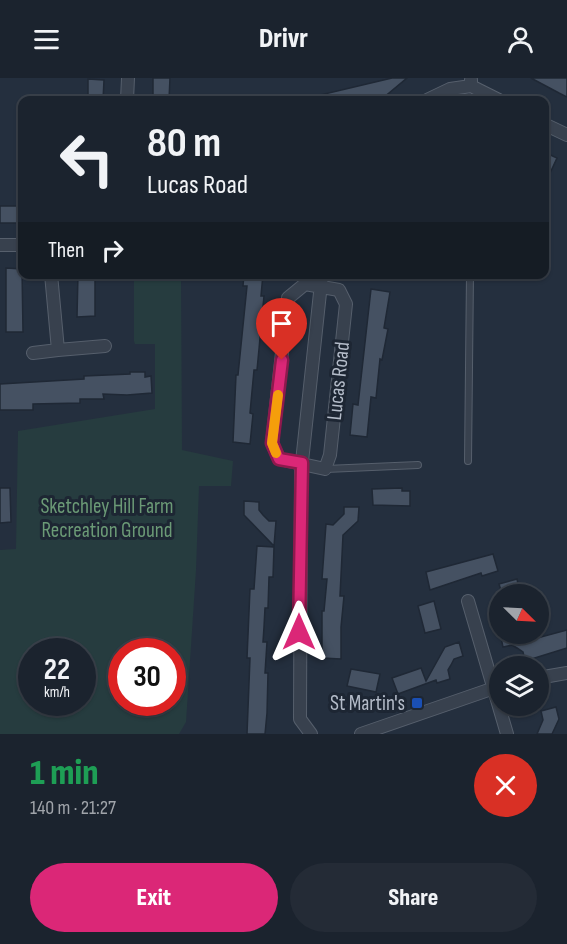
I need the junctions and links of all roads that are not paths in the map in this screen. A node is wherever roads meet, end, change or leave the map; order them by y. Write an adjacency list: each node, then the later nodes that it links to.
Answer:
1 (128, 78): 3 (street)
2 (473, 86): 4 (street); 5 (street)
3 (127, 96)
4 (435, 96)
5 (492, 96)
6 (549, 126): 7 (street)
7 (567, 135)
8 (0, 245): 9 (street)
9 (18, 245)
10 (51, 279): 14 (street)
11 (470, 279): 16 (lane)
12 (321, 281): 17 (street, Lucas Road); 17 (street); 19 (street, Lucas Road)
13 (105, 346): 14 (street)
14 (58, 350): 15 (street)
15 (33, 353)
16 (468, 461)
17 (302, 463): 19 (street); 26 (street, Lucas Road)
18 (418, 465): 19 (lane)
19 (325, 469)
20 (468, 601): 21 (street)
21 (489, 663)
22 (567, 673): 23 (street)
23 (549, 676)
24 (489, 689): 27 (street)
25 (503, 716): 28 (street)
26 (311, 734)
27 (361, 734)
28 (507, 734)

